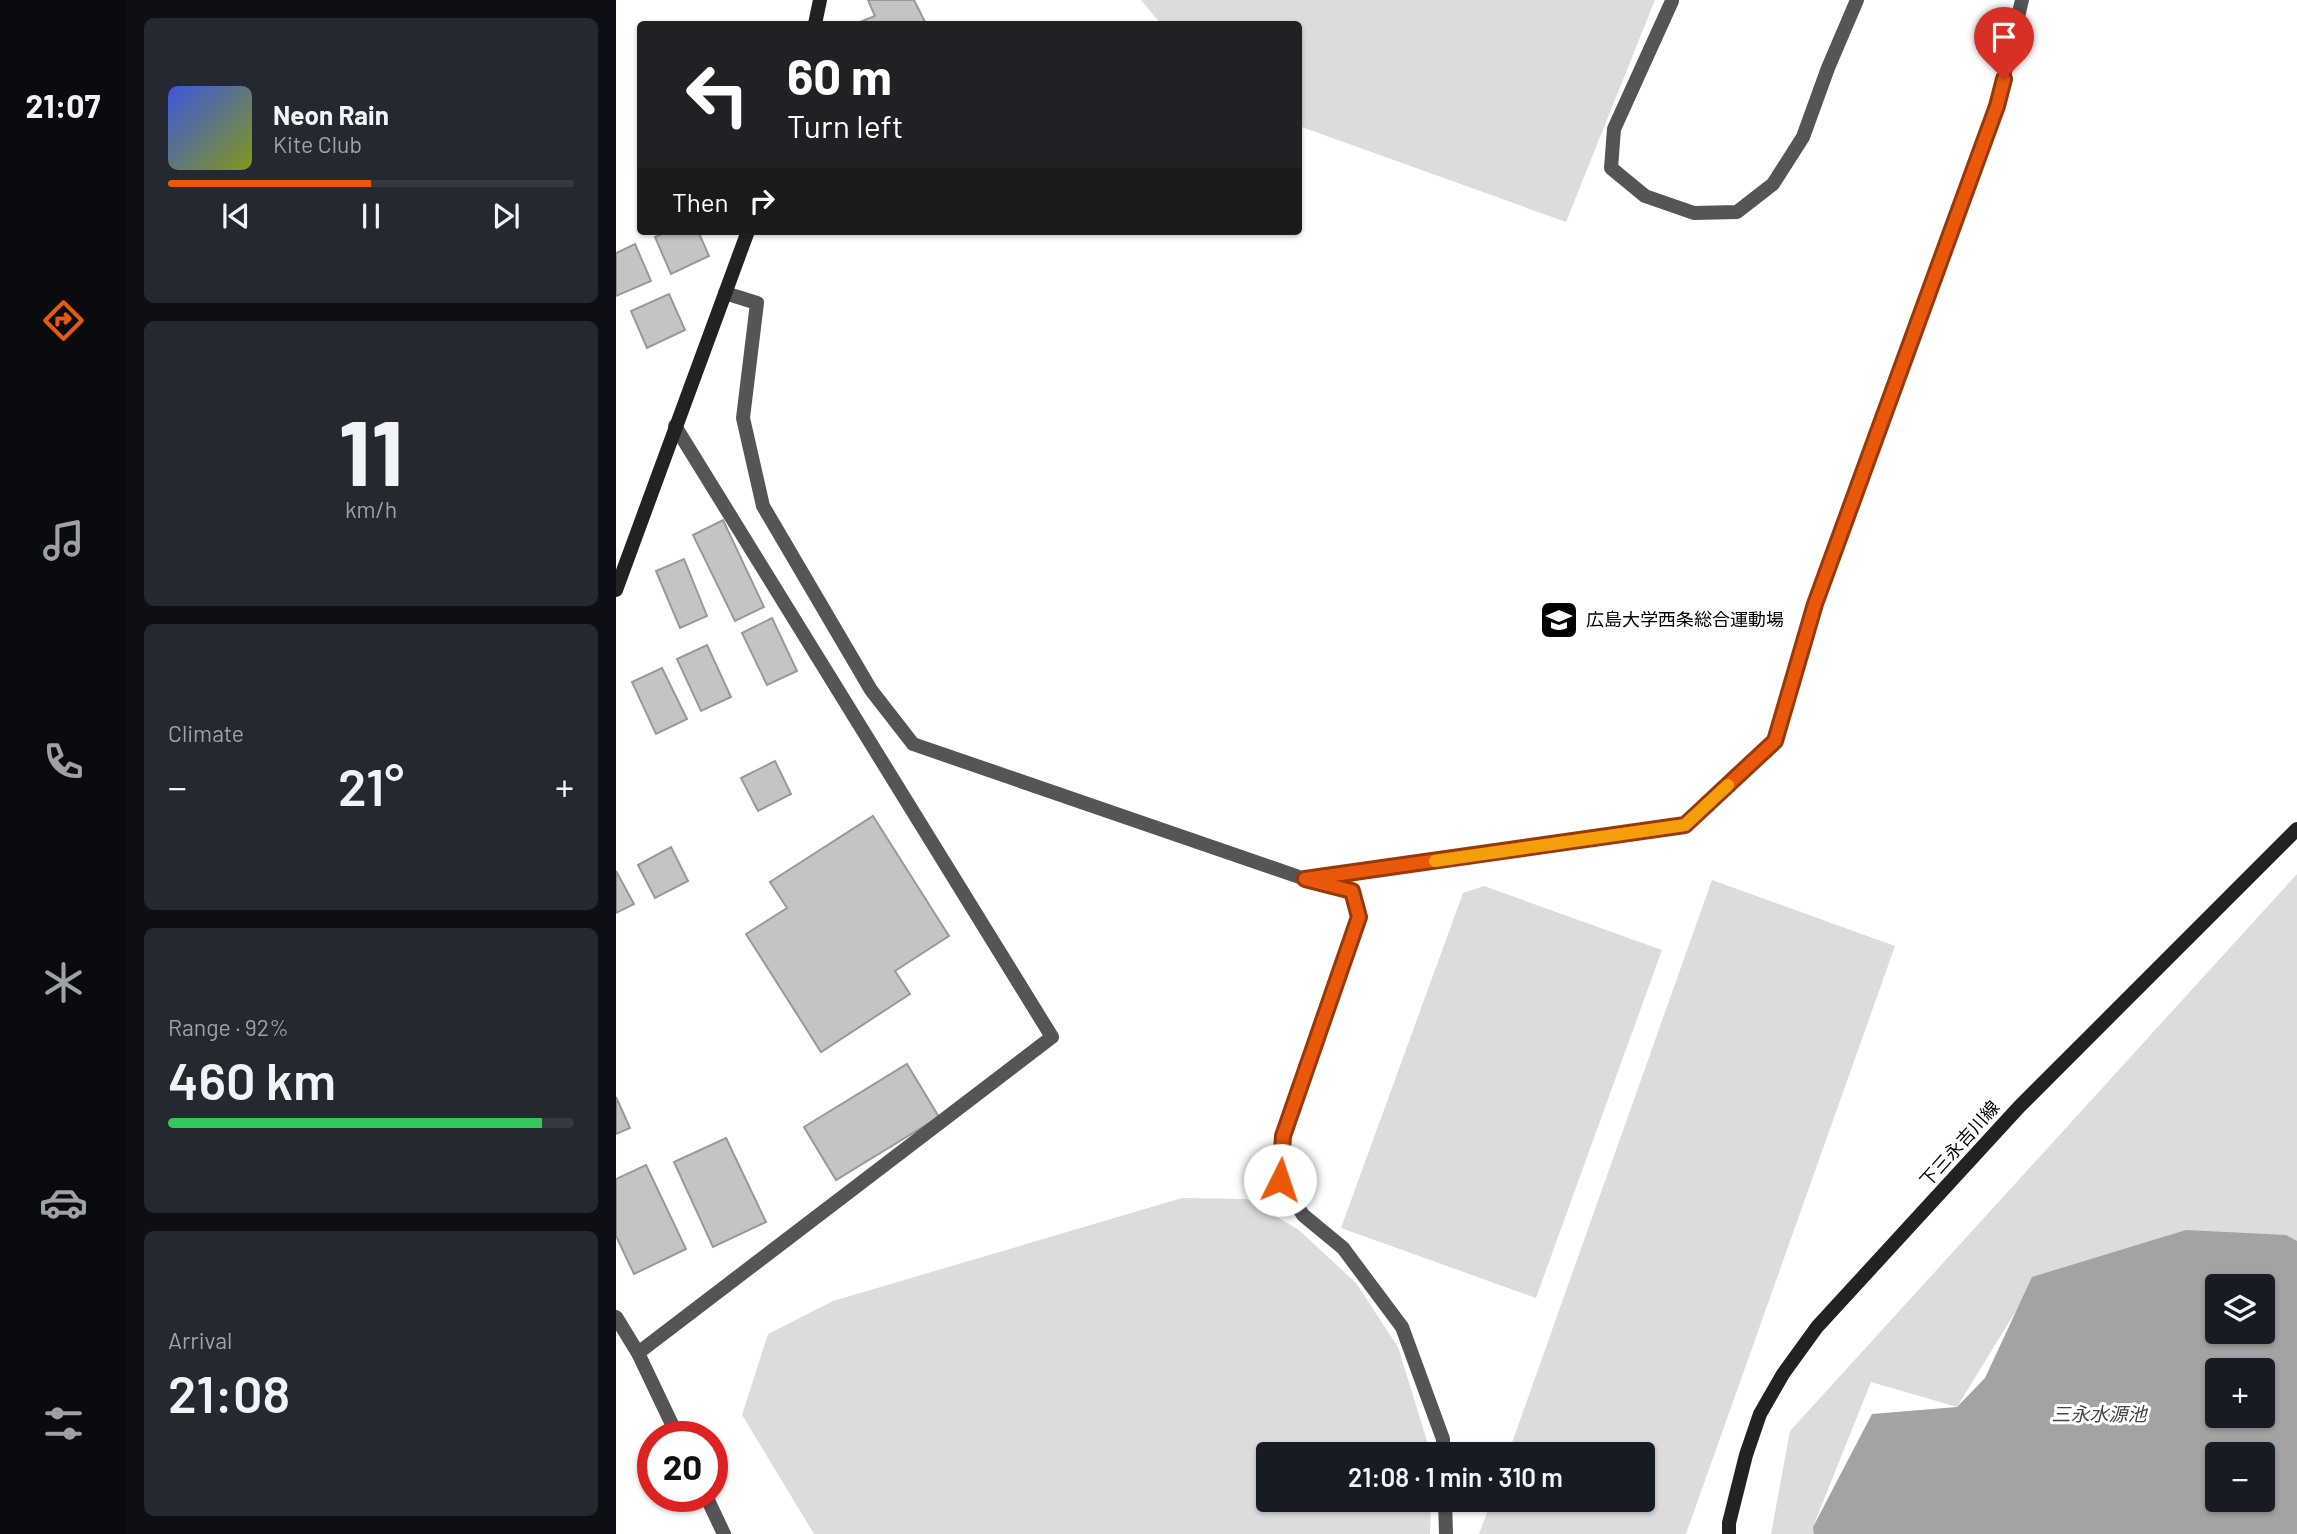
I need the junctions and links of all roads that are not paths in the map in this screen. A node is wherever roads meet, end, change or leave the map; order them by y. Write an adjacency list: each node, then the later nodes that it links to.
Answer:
1 (820, 0): 5 (main road)
2 (1857, 0): 4 (street)
3 (2022, 0): 11 (street)
4 (1672, 1)
5 (816, 21)
6 (747, 235): 7 (main road)
7 (725, 293): 8 (main road); 11 (street)
8 (675, 426): 9 (main road); 13 (street)
9 (616, 590)
10 (2297, 829): 20 (main road, 下三永吉川線)
11 (1305, 879): 15 (street)
12 (616, 1317): 13 (street)
13 (638, 1353): 14 (street)
14 (670, 1421)
15 (1443, 1442)
16 (714, 1512): 18 (street)
17 (1445, 1512): 19 (street)
18 (724, 1534)
19 (1446, 1534)
20 (1730, 1534)

